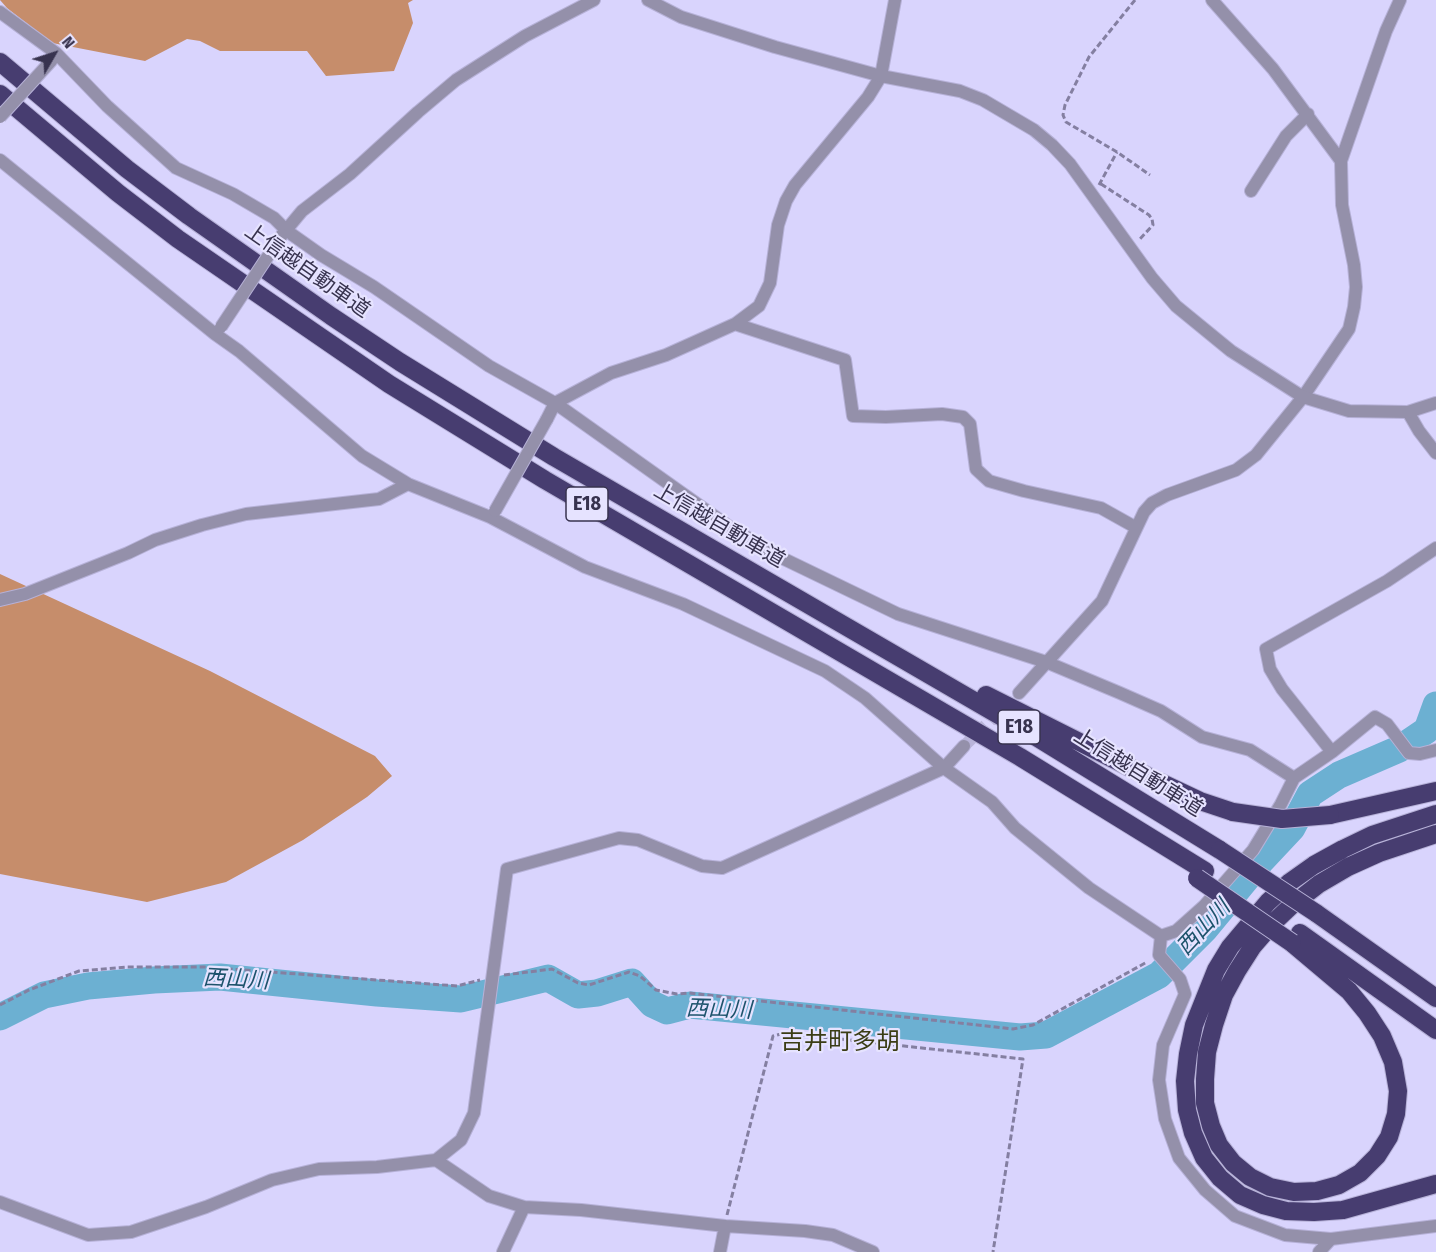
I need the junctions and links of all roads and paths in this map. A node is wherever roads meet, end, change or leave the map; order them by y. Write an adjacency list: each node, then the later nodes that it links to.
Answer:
1 (594, 0): 21 (street)
2 (648, 0): 10 (street)
3 (895, 0): 10 (street)
4 (1135, 0): 14 (path)
5 (1212, 0): 12 (street)
6 (1400, 0): 16 (street)
7 (0, 12): 8 (street)
8 (54, 56): 13 (street, bridge); 21 (street)
9 (0, 62): 35 (highway, 上信越自動車道 / E18)
10 (881, 76): 20 (street); 23 (street)
11 (0, 94): 47 (highway, E18)
12 (1308, 114): 16 (street); 19 (street)
13 (0, 117)
14 (1117, 152): 17 (path); 18 (path)
15 (0, 160): 24 (street)
16 (1341, 161): 25 (street)
17 (1150, 175)
18 (1100, 183): 20 (path); 22 (path)
19 (1251, 191)
20 (1093, 195): 22 (street)
21 (285, 233): 24 (street, bridge); 26 (street)
22 (1131, 248): 25 (street)
23 (735, 324): 26 (street); 32 (street)
24 (218, 331): 30 (street)
25 (1304, 397): 28 (street); 32 (street)
26 (555, 403): 31 (street, bridge); 36 (street)
27 (1436, 403): 28 (street)
28 (1408, 412): 29 (street)
29 (1436, 453)
30 (408, 484): 31 (street); 34 (street)
31 (492, 514): 41 (street)
32 (1135, 527): 36 (street)
33 (1436, 548): 40 (street)
34 (0, 600)
35 (816, 608): 43 (highway, bridge); 50 (highway, 上信越自動車道 / E18, bridge)
36 (1046, 662): 37 (street); 42 (street)
37 (1019, 693)
38 (964, 746): 41 (street)
39 (1436, 750): 40 (street)
40 (1332, 752): 42 (street)
41 (944, 768): 46 (street); 49 (street)
42 (1294, 778): 46 (street)
43 (1436, 791)
44 (1436, 814): 54 (highway)
45 (1436, 834): 47 (highway)
46 (1161, 936): 48 (street)
47 (1296, 938): 52 (highway, E18)
48 (1159, 955): 49 (path); 59 (street)
49 (492, 977): 51 (path); 53 (street)
50 (1436, 998)
51 (0, 1005)
52 (1436, 1030)
53 (436, 1160): 55 (street); 56 (street)
54 (1436, 1184)
55 (0, 1202)
56 (524, 1207): 57 (street); 60 (street)
57 (725, 1226): 61 (street); 62 (street); 63 (path)
58 (1436, 1226): 59 (street)
59 (1331, 1239): 64 (street)
60 (503, 1252)
61 (720, 1252)
62 (873, 1252)
63 (993, 1252)
64 (1319, 1252)

